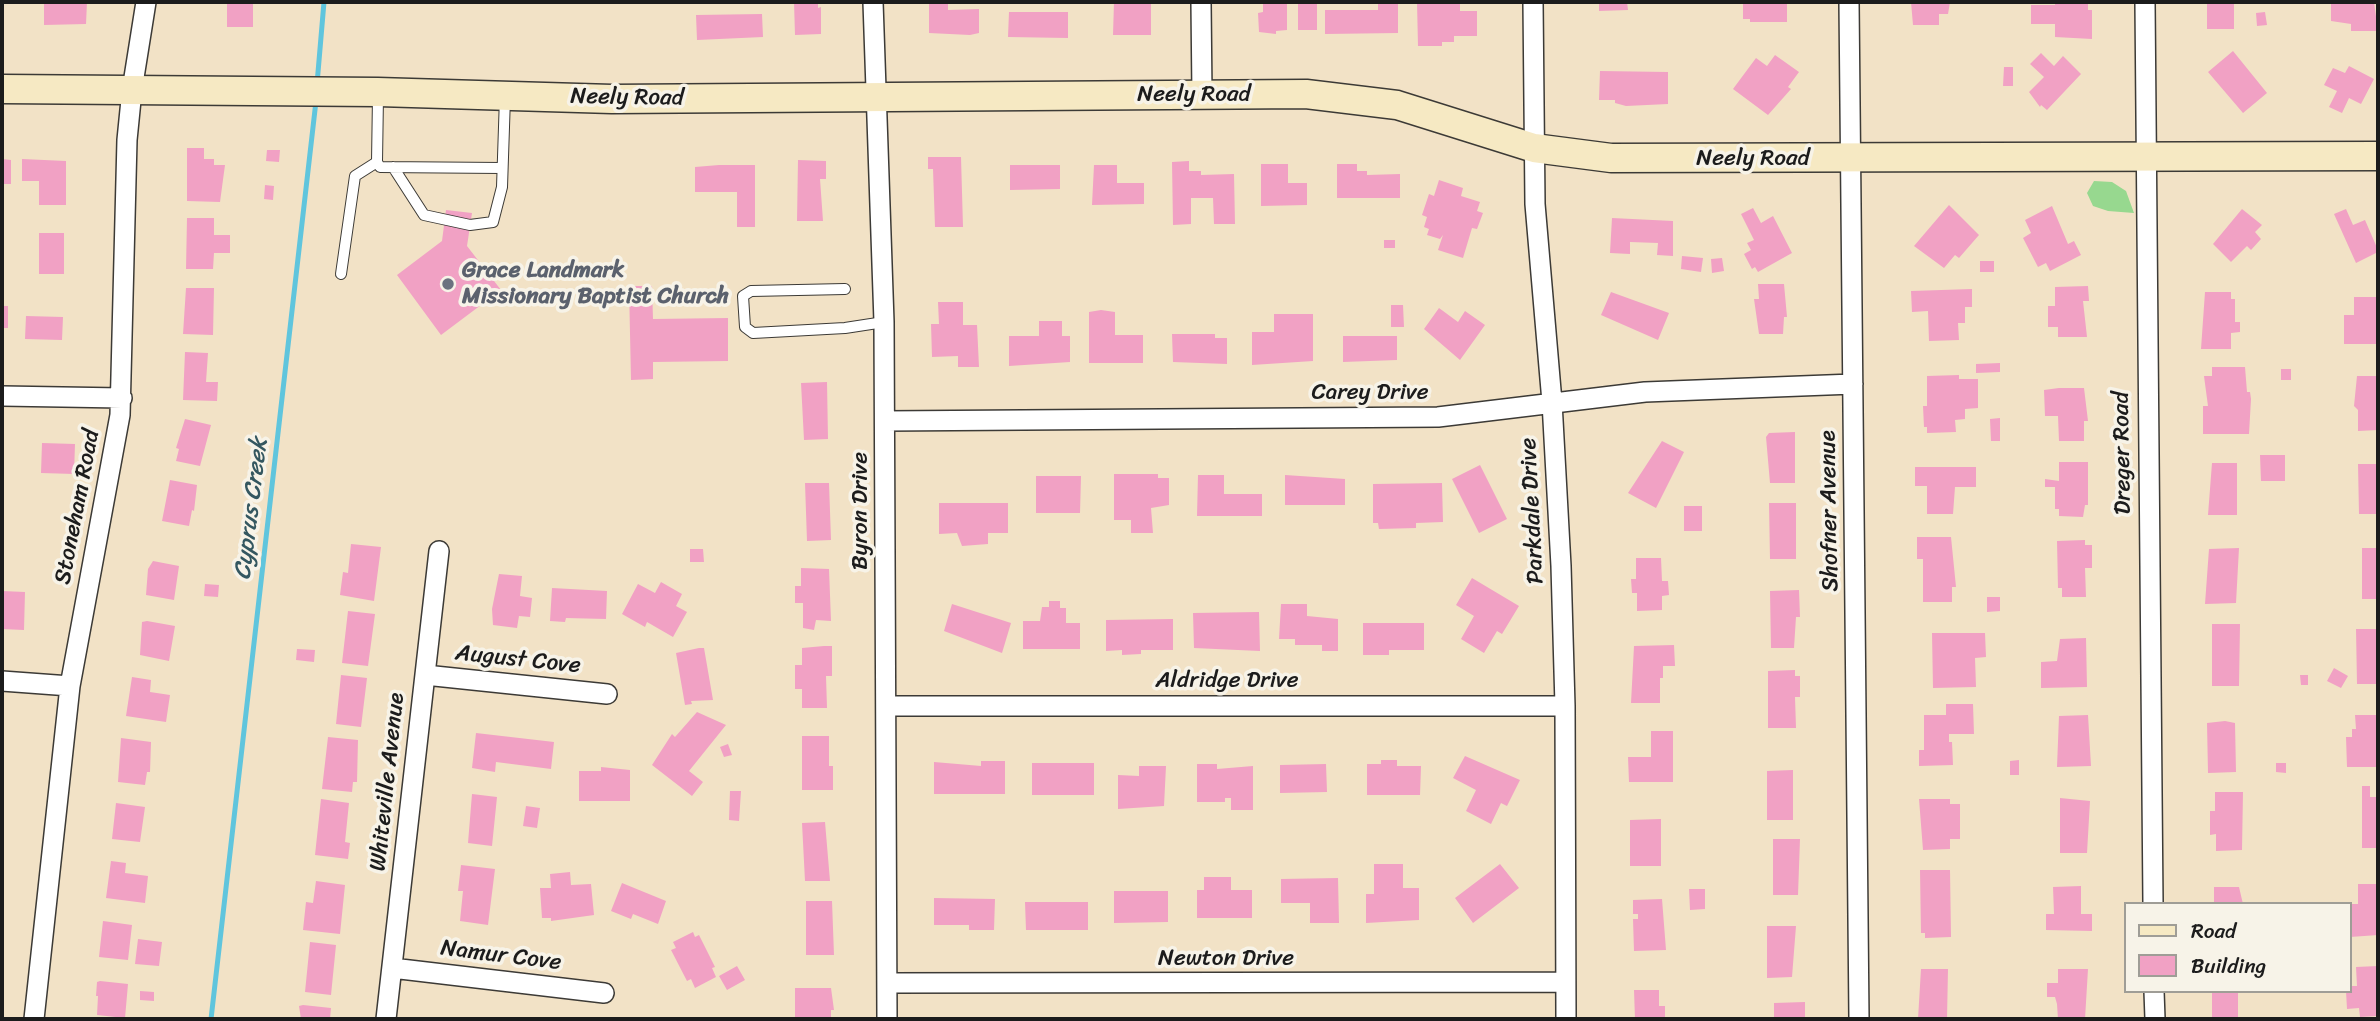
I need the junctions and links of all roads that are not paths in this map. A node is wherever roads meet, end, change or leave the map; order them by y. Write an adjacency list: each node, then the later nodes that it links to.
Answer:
1 (146, 2): 8 (street, Stoneham Road)
2 (873, 2): 12 (street, Byron Drive)
3 (1201, 2): 10 (street)
4 (1533, 2): 13 (street, Parkdale Drive)
5 (1849, 2): 16 (street, Shofner Avenue)
6 (2145, 2): 15 (street, Dreger Road)
7 (2, 89): 8 (street, Neely Road)
8 (132, 90): 9 (street, Neely Road); 25 (street, Stoneham Road)
9 (378, 92): 11 (street, Neely Road); 17 (lane)
10 (1202, 95): 12 (street, Neely Road); 13 (street, Neely Road)
11 (505, 96): 12 (street, Neely Road); 19 (lane)
12 (875, 97): 22 (street, Byron Drive)
13 (1534, 148): 16 (street, Neely Road); 26 (street, Parkdale Drive)
14 (2378, 156): 15 (street, Neely Road)
15 (2145, 158): 16 (street, Neely Road); 35 (street, Dreger Road)
16 (1852, 159): 23 (street, Shofner Avenue)
17 (377, 162): 18 (lane); 20 (lane)
18 (393, 167): 19 (lane); 19 (lane)
19 (502, 168)
20 (341, 274)
21 (845, 289): 22 (lane)
22 (884, 322): 27 (street, Byron Drive)
23 (1853, 384): 26 (street, Carey Drive); 45 (street, Shofner Avenue)
24 (2, 396): 25 (street)
25 (122, 398): 31 (street, Stoneham Road)
26 (1552, 402): 27 (street, Carey Drive); 34 (street, Parkdale Drive)
27 (885, 421): 33 (street, Byron Drive)
28 (439, 551): 29 (street, Whiteville Avenue)
29 (425, 675): 32 (street, August Cove); 36 (street, Whiteville Avenue)
30 (2, 681): 31 (street)
31 (70, 686): 41 (street, Stoneham Road)
32 (607, 694)
33 (888, 706): 34 (street, Aldridge Drive); 38 (street, Byron Drive)
34 (1565, 706): 37 (street, Parkdale Drive)
35 (2153, 902)
36 (392, 968): 39 (street, Namur Cove); 42 (street, Whiteville Avenue)
37 (1565, 982): 38 (street, Newton Drive); 44 (street, Parkdale Drive)
38 (887, 983): 43 (street, Byron Drive)
39 (604, 993)
40 (2154, 993): 46 (street)
41 (34, 1019)
42 (386, 1019)
43 (887, 1019)
44 (1566, 1019)
45 (1859, 1019)
46 (2155, 1019)

